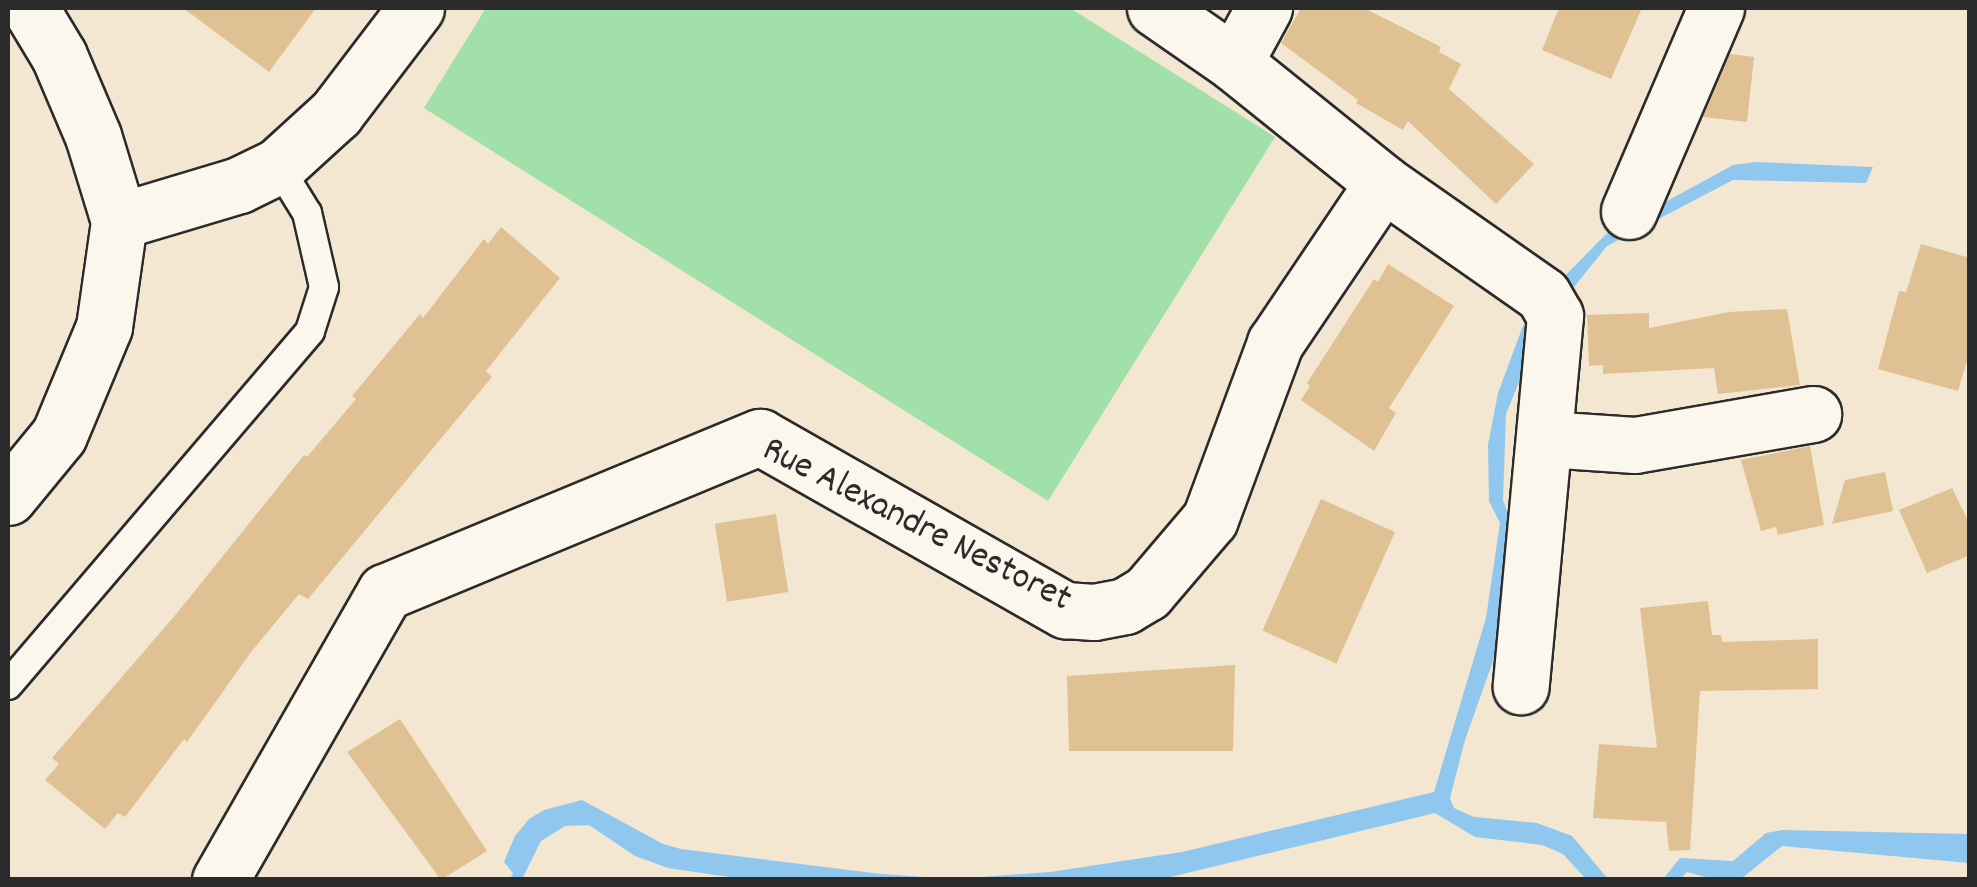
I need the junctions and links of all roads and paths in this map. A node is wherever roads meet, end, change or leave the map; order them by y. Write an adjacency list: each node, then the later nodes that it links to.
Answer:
1 (30, 8): 10 (street)
2 (416, 8): 7 (street)
3 (1155, 8): 6 (street)
4 (1264, 8): 6 (street)
5 (1716, 8): 9 (street)
6 (1234, 63): 8 (street)
7 (278, 166): 10 (street); 14 (lane)
8 (1383, 183): 12 (street); 16 (street, Rue Alexandre Nestoret)
9 (1629, 211)
10 (119, 221): 13 (street)
11 (1814, 414): 12 (street)
12 (1546, 439): 15 (street)
13 (8, 496)
14 (8, 686)
15 (1522, 686)
16 (220, 880)

